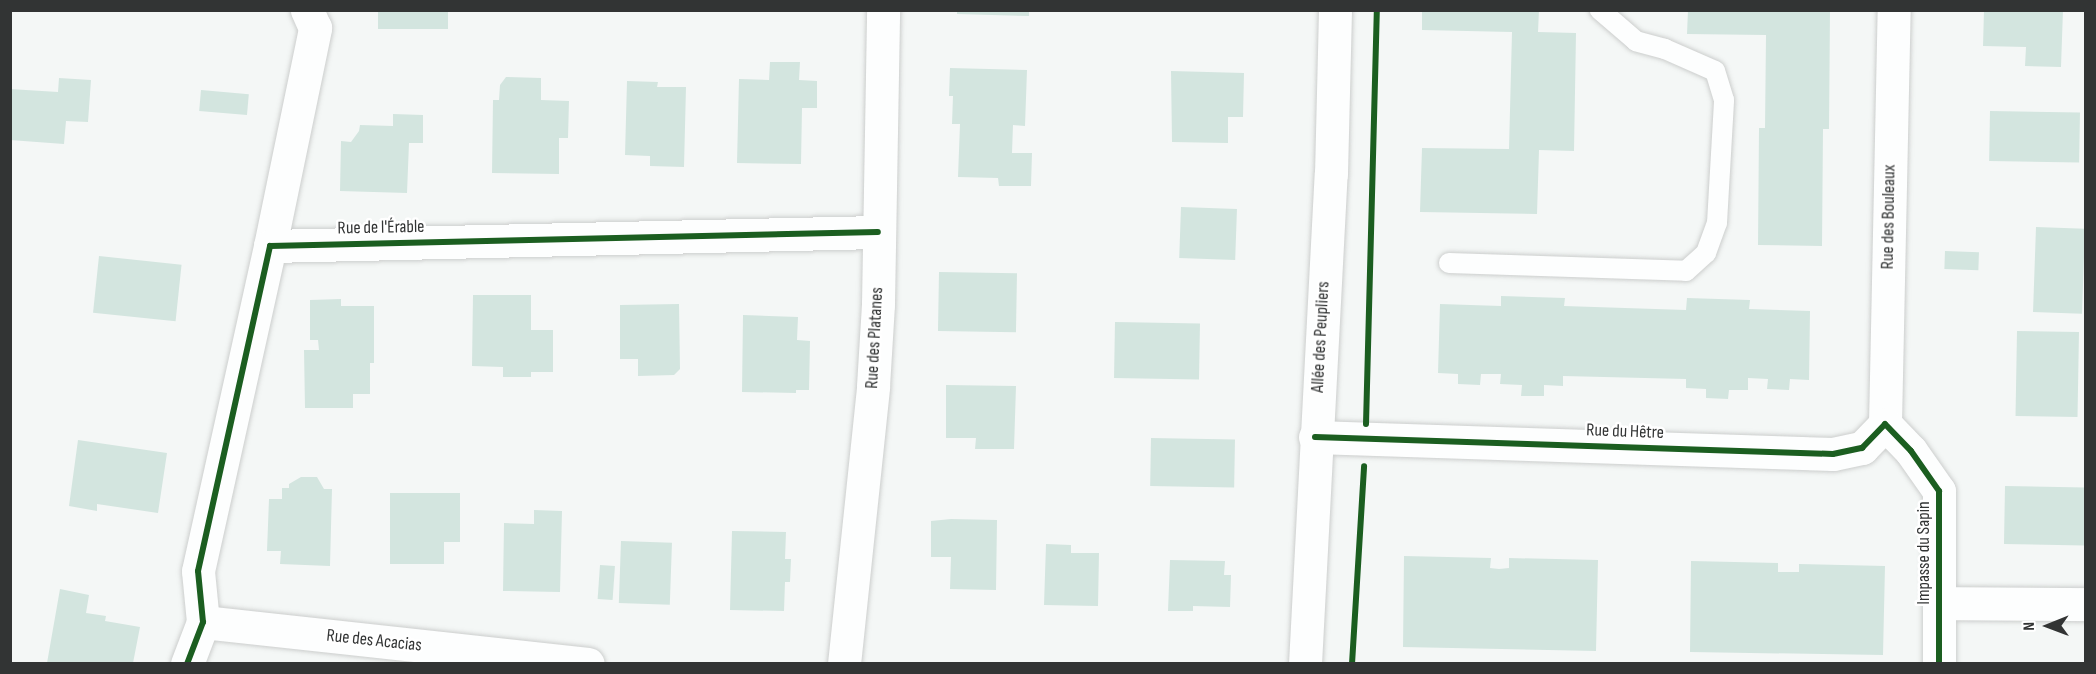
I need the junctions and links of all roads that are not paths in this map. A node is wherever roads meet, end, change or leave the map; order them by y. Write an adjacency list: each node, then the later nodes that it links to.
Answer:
1 (307, 10): 7 (street)
2 (883, 10): 6 (street, Rue des Platanes)
3 (1335, 10): 10 (street, Allée des Peupliers)
4 (1600, 10): 8 (lane)
5 (1894, 10): 9 (street, Rue des Bouleaux)
6 (878, 232): 7 (street, Rue de l'Érable); 16 (street, Rue des Platanes)
7 (270, 246): 13 (street)
8 (1449, 263)
9 (1885, 424): 10 (street, Rue du Hêtre); 11 (street, Impasse du Sapin)
10 (1316, 437): 17 (street, Allée des Peupliers)
11 (1940, 603): 12 (street, Impasse du Sapin); 18 (street, Impasse du Sapin)
12 (2085, 604)
13 (203, 622): 14 (street); 15 (street, Rue des Acacias)
14 (187, 663)
15 (588, 663)
16 (844, 663)
17 (1305, 663)
18 (1939, 663)

